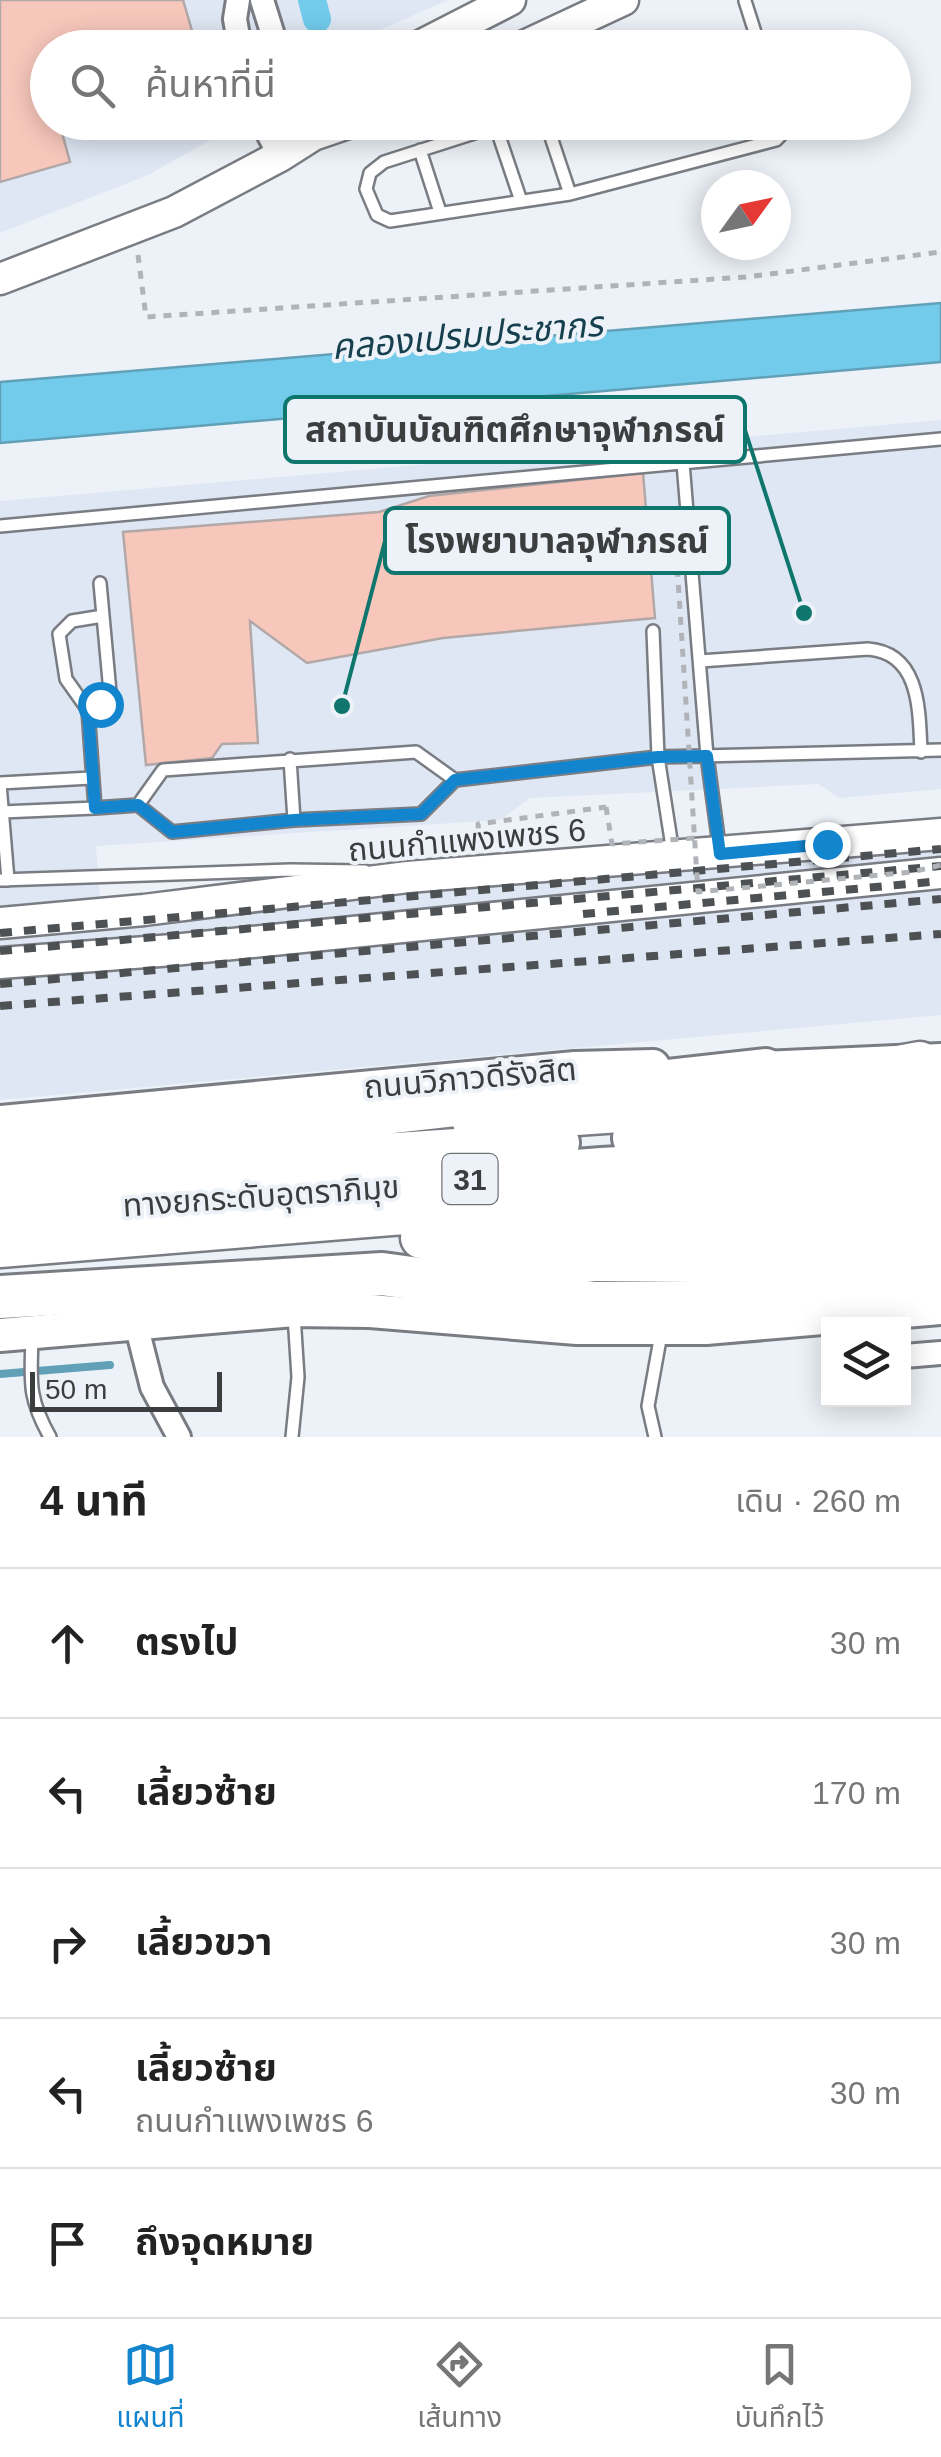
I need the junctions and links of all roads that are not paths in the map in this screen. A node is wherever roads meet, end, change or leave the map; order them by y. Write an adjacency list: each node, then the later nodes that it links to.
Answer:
1 (238, 0): 6 (street)
2 (262, 0): 7 (street)
3 (510, 0): 8 (street)
4 (623, 0): 9 (street)
5 (745, 1): 10 (lane)
6 (236, 30)
7 (271, 30)
8 (451, 30)
9 (558, 30)
10 (754, 30)
11 (295, 140): 20 (street)
12 (453, 140): 16 (lane)
13 (501, 140): 18 (lane)
14 (552, 140): 17 (lane)
15 (776, 140): 17 (lane)
16 (420, 150): 19 (lane); 19 (lane)
17 (570, 194): 18 (lane)
18 (522, 201): 19 (lane)
19 (440, 212)
20 (0, 279)
21 (941, 439): 22 (lane)
22 (683, 463): 23 (lane); 27 (lane)
23 (0, 526)
24 (100, 583): 25 (lane)
25 (103, 616): 28 (lane); 28 (lane)
26 (653, 631): 32 (lane)
27 (700, 660): 30 (lane); 31 (lane)
28 (88, 710): 34 (lane)
29 (941, 750): 30 (lane)
30 (921, 752): 31 (lane)
31 (707, 756): 32 (lane); 42 (lane)
32 (658, 757): 35 (lane); 42 (lane)
33 (290, 759): 35 (lane); 37 (lane); 40 (lane)
34 (90, 778): 36 (lane); 38 (lane)
35 (455, 780): 40 (lane)
36 (0, 783): 39 (lane)
37 (138, 805): 38 (lane); 40 (lane)
38 (95, 808): 39 (lane)
39 (2, 812): 45 (lane)
40 (294, 820)
41 (937, 834): 42 (street, ถนนกำแพงเพชร 6); 43 (street)
42 (696, 850): 44 (street, ถนนกำแพงเพชร 6)
43 (940, 870): 47 (street)
44 (408, 876): 45 (lane); 46 (street, ถนนกำแพงเพชร 6)
45 (4, 880)
46 (0, 923)
47 (0, 963)
48 (765, 1070): 49 (main road, ถนนวิภาวดีรังสิต); 51 (main road, ถนนวิภาวดีรังสิต); 53 (highway)
49 (934, 1071): 53 (highway, ถนนวิภาวดีรังสิต / 31)
50 (941, 1116): 55 (highway, ทางยกระดับอุตราภิมุข / 31)
51 (0, 1122)
52 (941, 1150): 57 (highway, ทางยกระดับอุตราภิมุข / 31)
53 (14, 1154)
54 (941, 1179): 58 (highway, 31)
55 (0, 1181)
56 (941, 1215): 58 (highway)
57 (0, 1216)
58 (256, 1228): 59 (highway, 31)
59 (0, 1247)
60 (941, 1250): 61 (highway)
61 (382, 1274): 62 (highway); 63 (highway)
62 (941, 1282)
63 (296, 1294): 64 (highway); 66 (main road); 67 (main road); 73 (lane)
64 (0, 1297)
65 (941, 1308): 67 (main road)
66 (136, 1324): 68 (main road); 72 (street)
67 (662, 1328): 74 (lane)
68 (21, 1342): 71 (lane)
69 (941, 1353): 70 (street)
70 (911, 1355)
71 (50, 1437)
72 (179, 1437)
73 (292, 1437)
74 (655, 1437)

